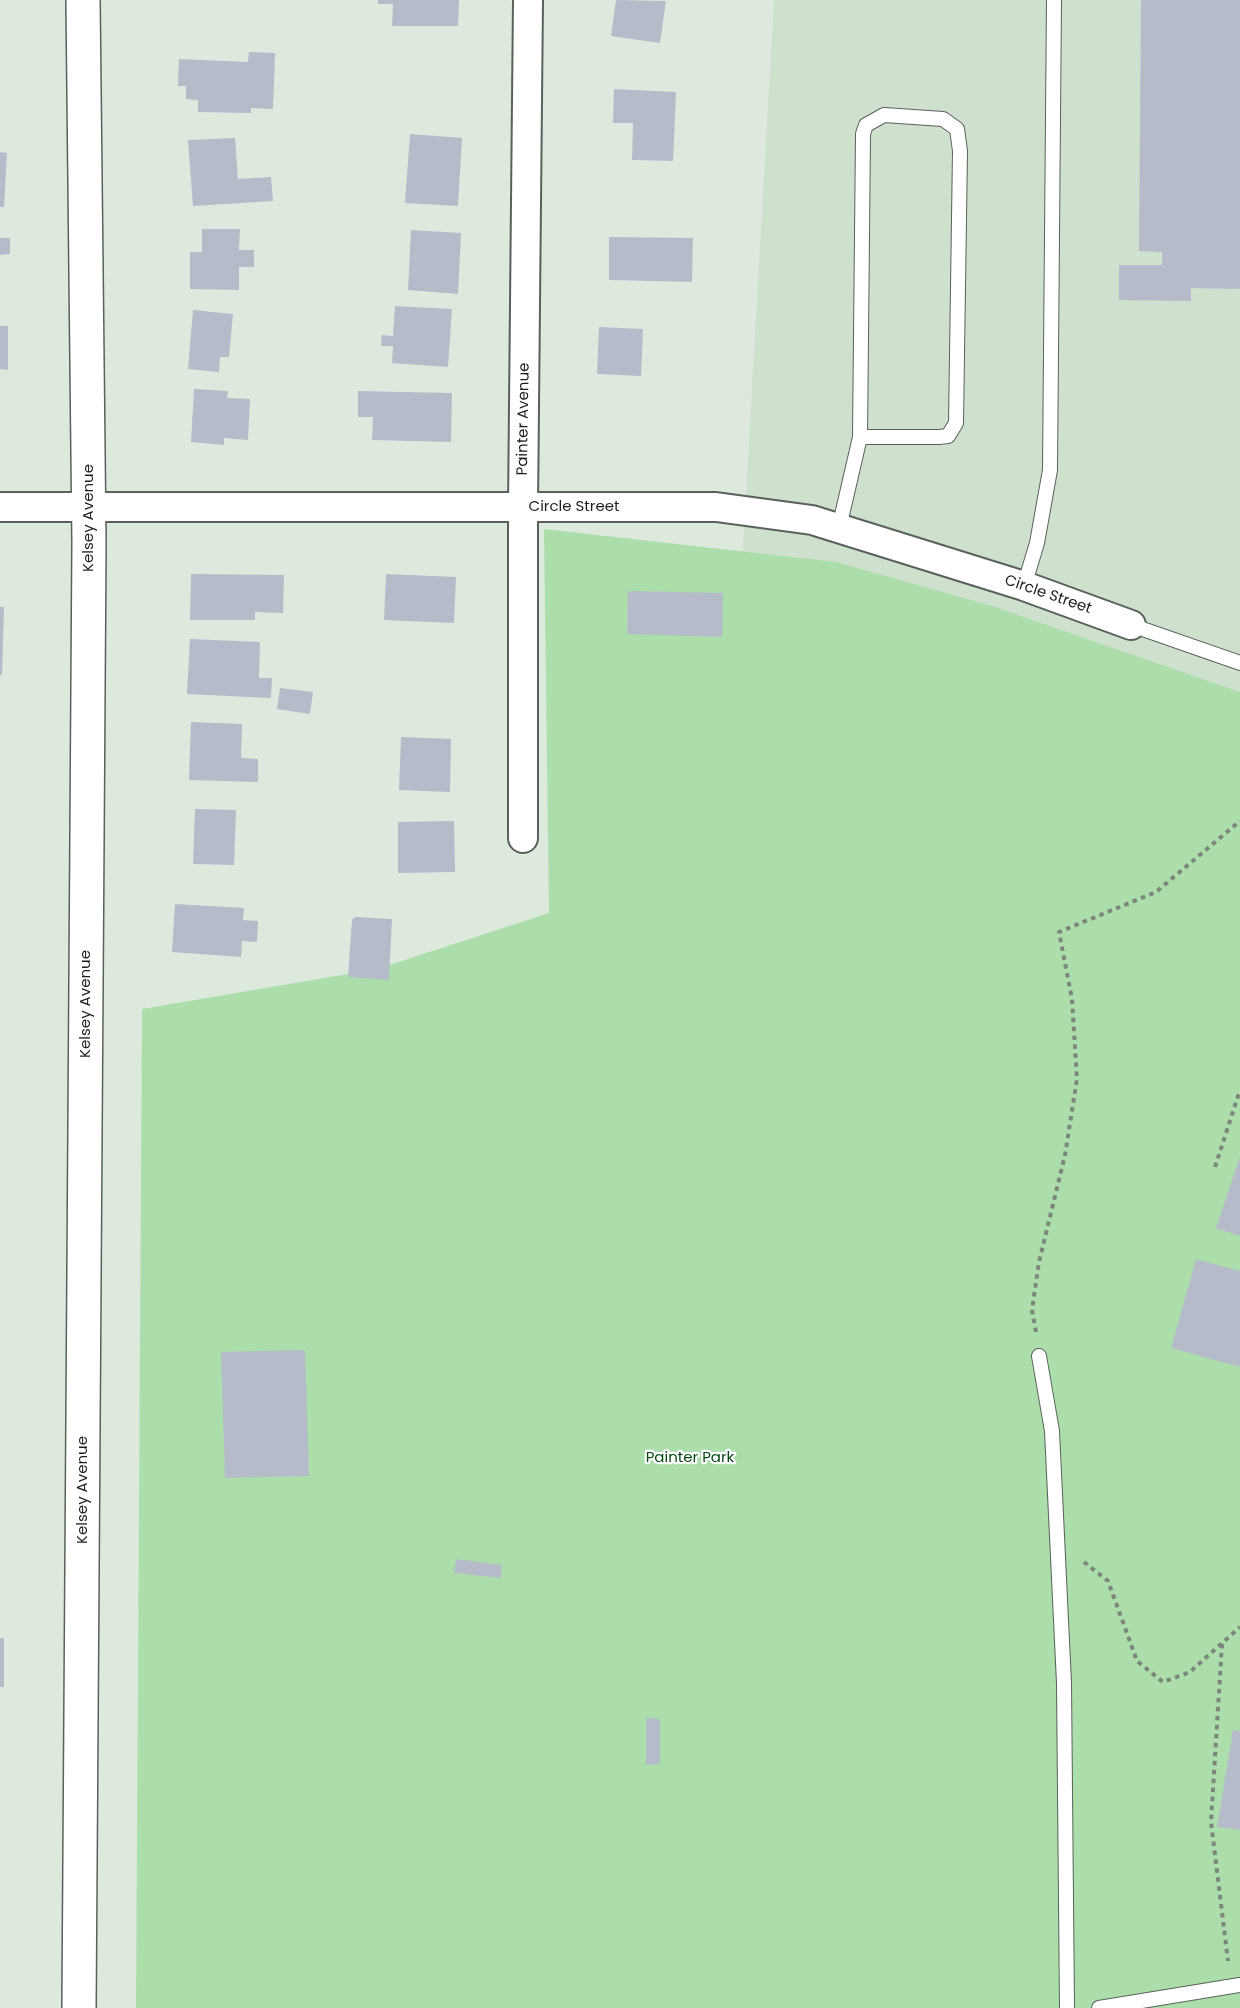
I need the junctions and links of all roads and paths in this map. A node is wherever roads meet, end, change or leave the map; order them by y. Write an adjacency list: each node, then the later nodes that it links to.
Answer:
1 (83, 0): 7 (street, Kelsey Avenue)
2 (528, 0): 6 (street, Painter Avenue)
3 (1054, 0): 9 (lane)
4 (860, 437): 4 (lane); 8 (lane)
5 (0, 507): 7 (street, Circle Street)
6 (523, 507): 7 (street, Circle Street); 8 (street, Circle Street); 13 (street, Painter Avenue)
7 (89, 508): 21 (street, Kelsey Avenue)
8 (839, 528): 9 (street, Circle Street)
9 (1024, 586): 10 (street, Circle Street)
10 (1131, 625): 11 (lane)
11 (1240, 663)
12 (1240, 821): 16 (path)
13 (523, 838)
14 (1240, 1090): 15 (path)
15 (1215, 1167)
16 (1039, 1356): 17 (lane)
17 (1057, 1556): 19 (path); 22 (lane)
18 (1240, 1627): 19 (path)
19 (1222, 1644): 20 (path)
20 (1236, 1986): 23 (lane)
21 (79, 2008)
22 (1066, 2008)
23 (1099, 2008)

